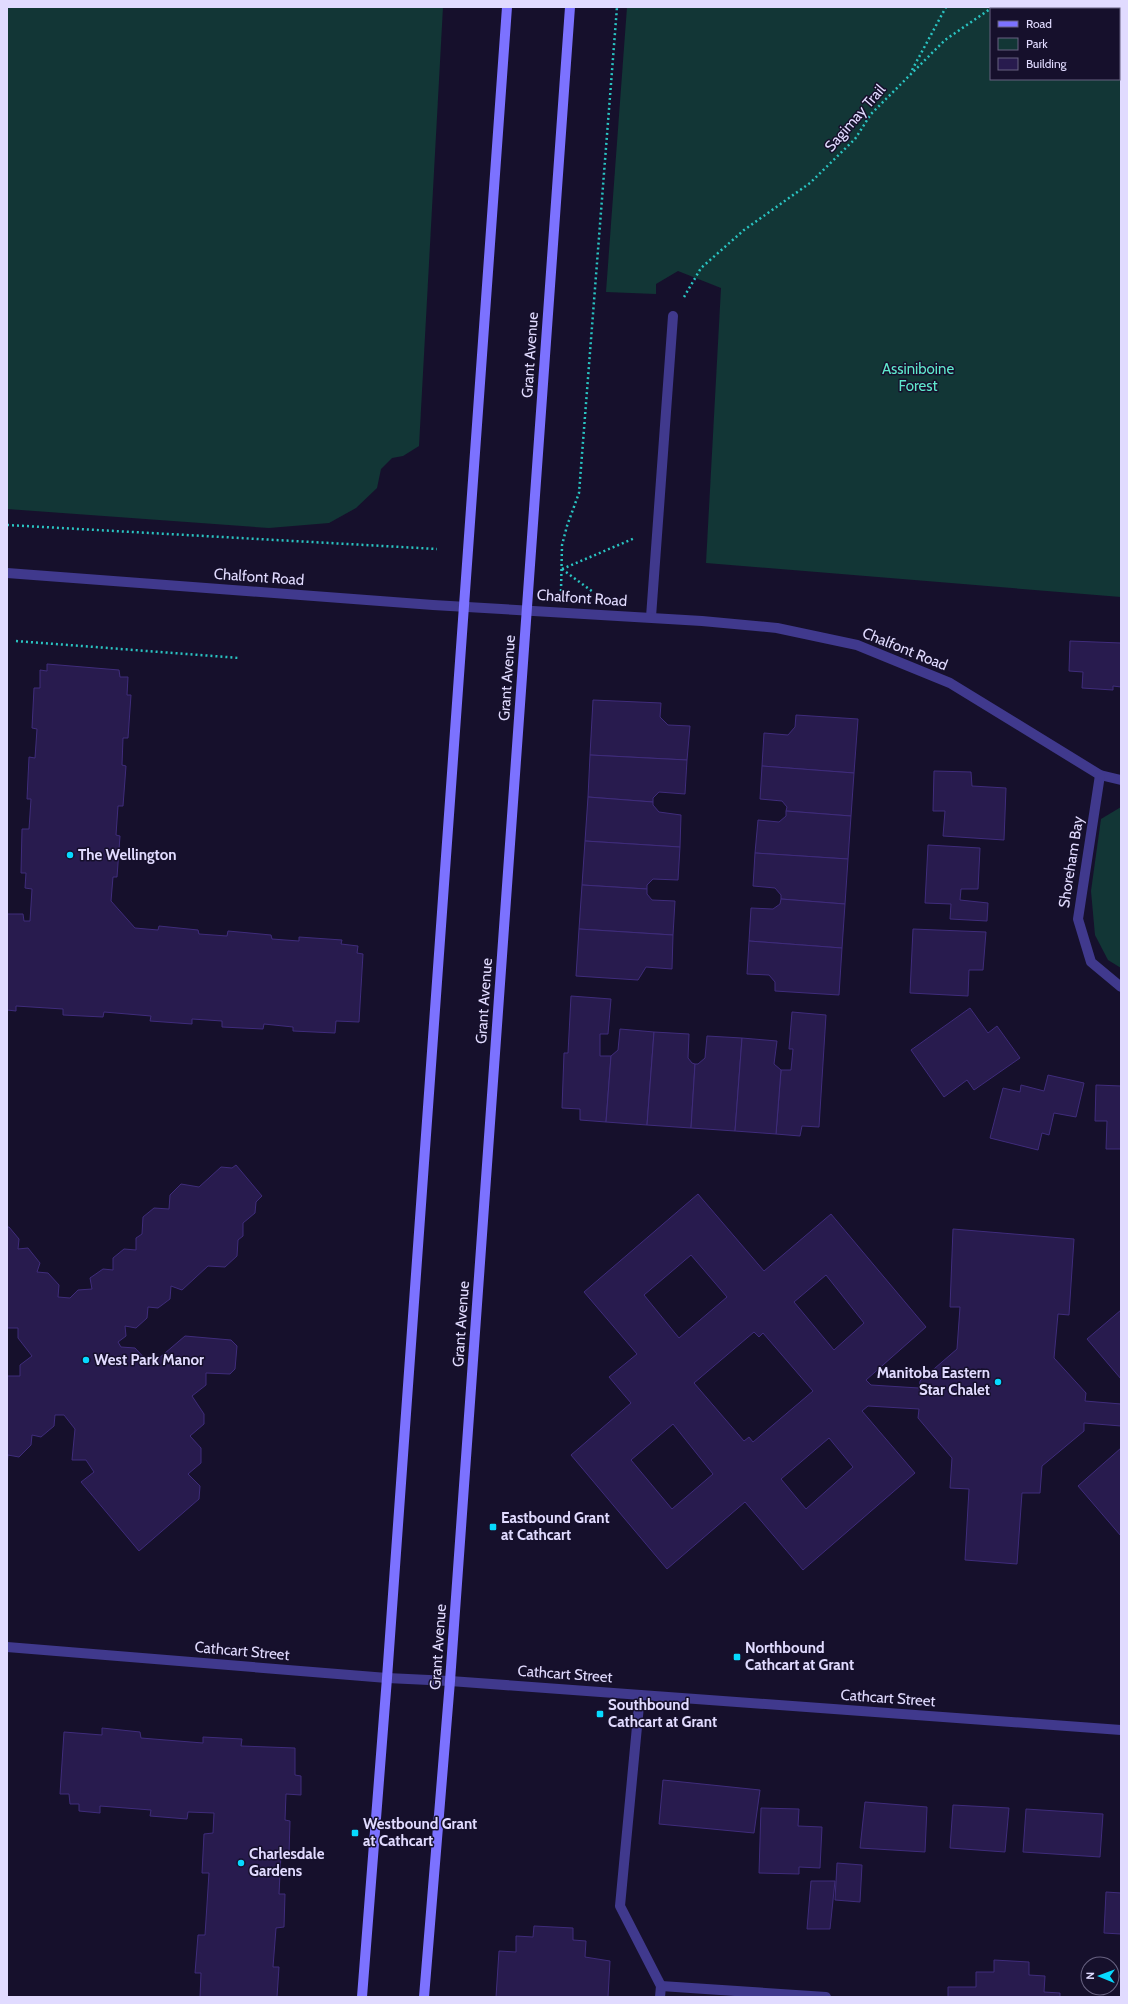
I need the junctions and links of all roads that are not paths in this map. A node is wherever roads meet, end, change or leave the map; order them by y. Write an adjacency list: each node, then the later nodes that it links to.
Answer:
1 (507, 7): 5 (main road)
2 (570, 7): 6 (main road, Grant Avenue)
3 (673, 316): 7 (street)
4 (7, 573): 5 (street, Chalfont Road)
5 (464, 606): 6 (street, Chalfont Road); 12 (main road)
6 (527, 609): 7 (street, Chalfont Road); 13 (main road, Grant Avenue)
7 (651, 617): 8 (street, Chalfont Road)
8 (1100, 774): 9 (street, Chalfont Road); 10 (street, Shoreham Bay)
9 (1121, 780)
10 (1121, 988)
11 (7, 1647): 12 (street, Cathcart Street)
12 (387, 1678): 13 (street, Cathcart Street); 17 (main road)
13 (450, 1681): 14 (street, Cathcart Street); 18 (main road, Grant Avenue)
14 (640, 1695): 15 (street, Cathcart Street); 16 (street)
15 (1121, 1730)
16 (661, 1986): 19 (street); 20 (street)
17 (362, 1997)
18 (424, 1997)
19 (660, 1997)
20 (826, 1997)

